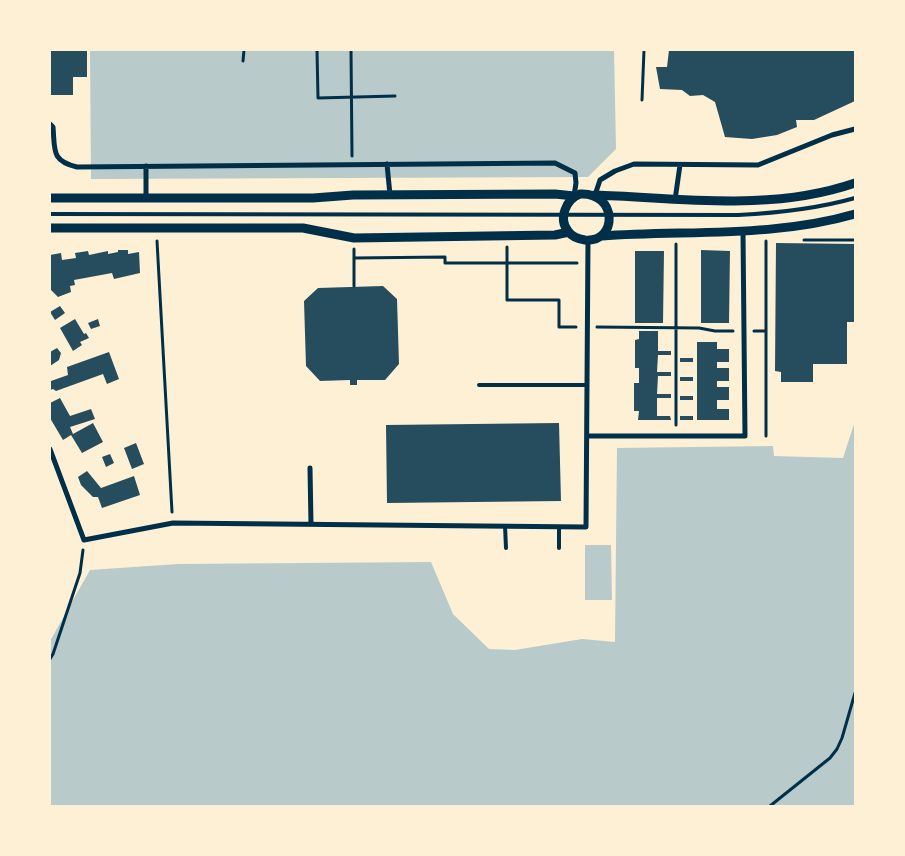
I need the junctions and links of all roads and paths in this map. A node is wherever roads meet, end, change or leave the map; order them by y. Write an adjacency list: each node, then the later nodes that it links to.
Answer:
1 (244, 50): 5 (path)
2 (317, 50): 6 (path)
3 (351, 50): 6 (path)
4 (644, 50): 8 (path)
5 (244, 61)
6 (351, 96): 7 (path)
7 (395, 96)
8 (642, 100)
9 (50, 124): 13 (street)
10 (855, 129): 12 (street)
11 (387, 164): 13 (street); 15 (street); 17 (street)
12 (680, 165): 16 (street); 21 (street)
13 (146, 166): 20 (street)
14 (855, 183): 21 (street)
15 (390, 195): 17 (street); 20 (street)
16 (595, 195): 17 (street); 21 (street); 25 (street)
17 (574, 196): 24 (street)
18 (50, 198): 20 (street)
19 (855, 198): 25 (lane)
20 (146, 199)
21 (675, 200)
22 (50, 214): 24 (lane)
23 (855, 214): 29 (street)
24 (564, 216): 25 (lane); 28 (street)
25 (610, 216): 31 (street)
26 (157, 227): 27 (street); 28 (street); 45 (path)
27 (50, 228)
28 (568, 232): 32 (street)
29 (743, 232): 30 (street); 41 (street)
30 (676, 233): 31 (street); 41 (path)
31 (602, 236): 32 (street)
32 (588, 240): 37 (street)
33 (775, 240): 42 (path)
34 (802, 240): 35 (path)
35 (855, 240)
36 (354, 258): 37 (path)
37 (588, 263): 39 (street)
38 (479, 385): 39 (lane)
39 (587, 385): 40 (street)
40 (586, 436): 41 (street); 48 (street)
41 (676, 436)
42 (766, 436)
43 (50, 449): 49 (street)
44 (310, 468): 46 (street)
45 (173, 523): 46 (street); 49 (street)
46 (311, 524): 47 (street)
47 (506, 526): 48 (street); 50 (lane)
48 (559, 527): 51 (lane)
49 (84, 540): 52 (path)
50 (506, 548)
51 (559, 548)
52 (50, 659)
53 (855, 693): 54 (path)
54 (770, 806)

